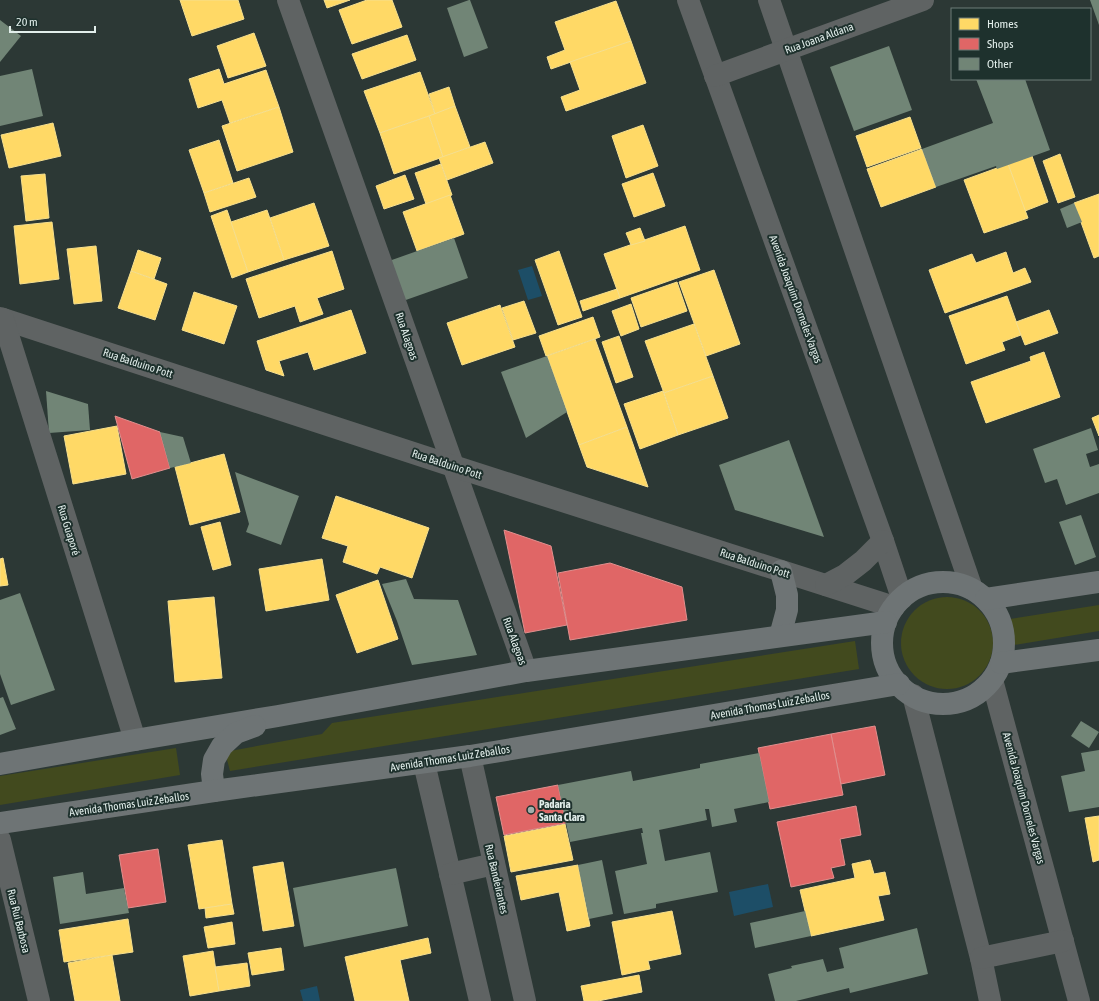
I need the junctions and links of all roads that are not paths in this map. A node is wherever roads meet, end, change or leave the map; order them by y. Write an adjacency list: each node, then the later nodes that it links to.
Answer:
1 (288, 0): 8 (street, Rua Alagoas)
2 (688, 0): 6 (street, Avenida Joaquim Dorneles Vargas)
3 (769, 0): 5 (street, Avenida Joaquim Dorneles Vargas)
4 (923, 0): 5 (street, Rua Joana Aldana)
5 (786, 50): 6 (street, Rua Joana Aldana); 13 (street, Avenida Joaquim Dorneles Vargas)
6 (716, 76): 9 (street, Avenida Joaquim Dorneles Vargas)
7 (1, 319): 8 (street, Rua Balduino Pott); 21 (street, Rua Guaporé)
8 (453, 466): 10 (street, Rua Balduino Pott); 17 (street, Rua Alagoas)
9 (883, 541): 12 (street); 14 (street, Avenida Joaquim Dorneles Vargas)
10 (781, 571): 12 (street, Rua Balduino Pott); 15 (main road)
11 (1099, 582): 13 (main road)
12 (826, 585): 14 (street, Rua Balduino Pott)
13 (979, 594): 14 (main road); 18 (main road, Avenida Joaquim Dorneles Vargas)
14 (894, 609): 15 (main road); 19 (main road, Avenida Joaquim Dorneles Vargas)
15 (780, 636): 17 (main road)
16 (1099, 650): 18 (main road)
17 (526, 671): 20 (main road)
18 (996, 672): 19 (main road); 30 (street, Avenida Joaquim Dorneles Vargas)
19 (906, 689): 22 (main road, Avenida Thomas Luiz Zeballos); 31 (street, Avenida Joaquim Dorneles Vargas)
20 (278, 716): 21 (main road); 25 (main road)
21 (135, 740): 24 (main road)
22 (470, 756): 23 (main road, Avenida Thomas Luiz Zeballos); 28 (street, Rua Bandeirantes)
23 (424, 763): 25 (main road, Avenida Thomas Luiz Zeballos); 29 (street)
24 (0, 764)
25 (214, 791): 26 (main road, Avenida Thomas Luiz Zeballos)
26 (0, 823)
27 (0, 840): 32 (street, Rua Rui Barbosa)
28 (494, 864): 29 (street); 34 (street, Rua Bandeirantes)
29 (450, 874): 33 (street)
30 (1063, 941): 31 (street); 36 (street, Avenida Joaquim Dorneles Vargas)
31 (981, 958): 35 (street, Avenida Joaquim Dorneles Vargas)
32 (39, 1001)
33 (480, 1001)
34 (525, 1001)
35 (990, 1001)
36 (1079, 1001)

